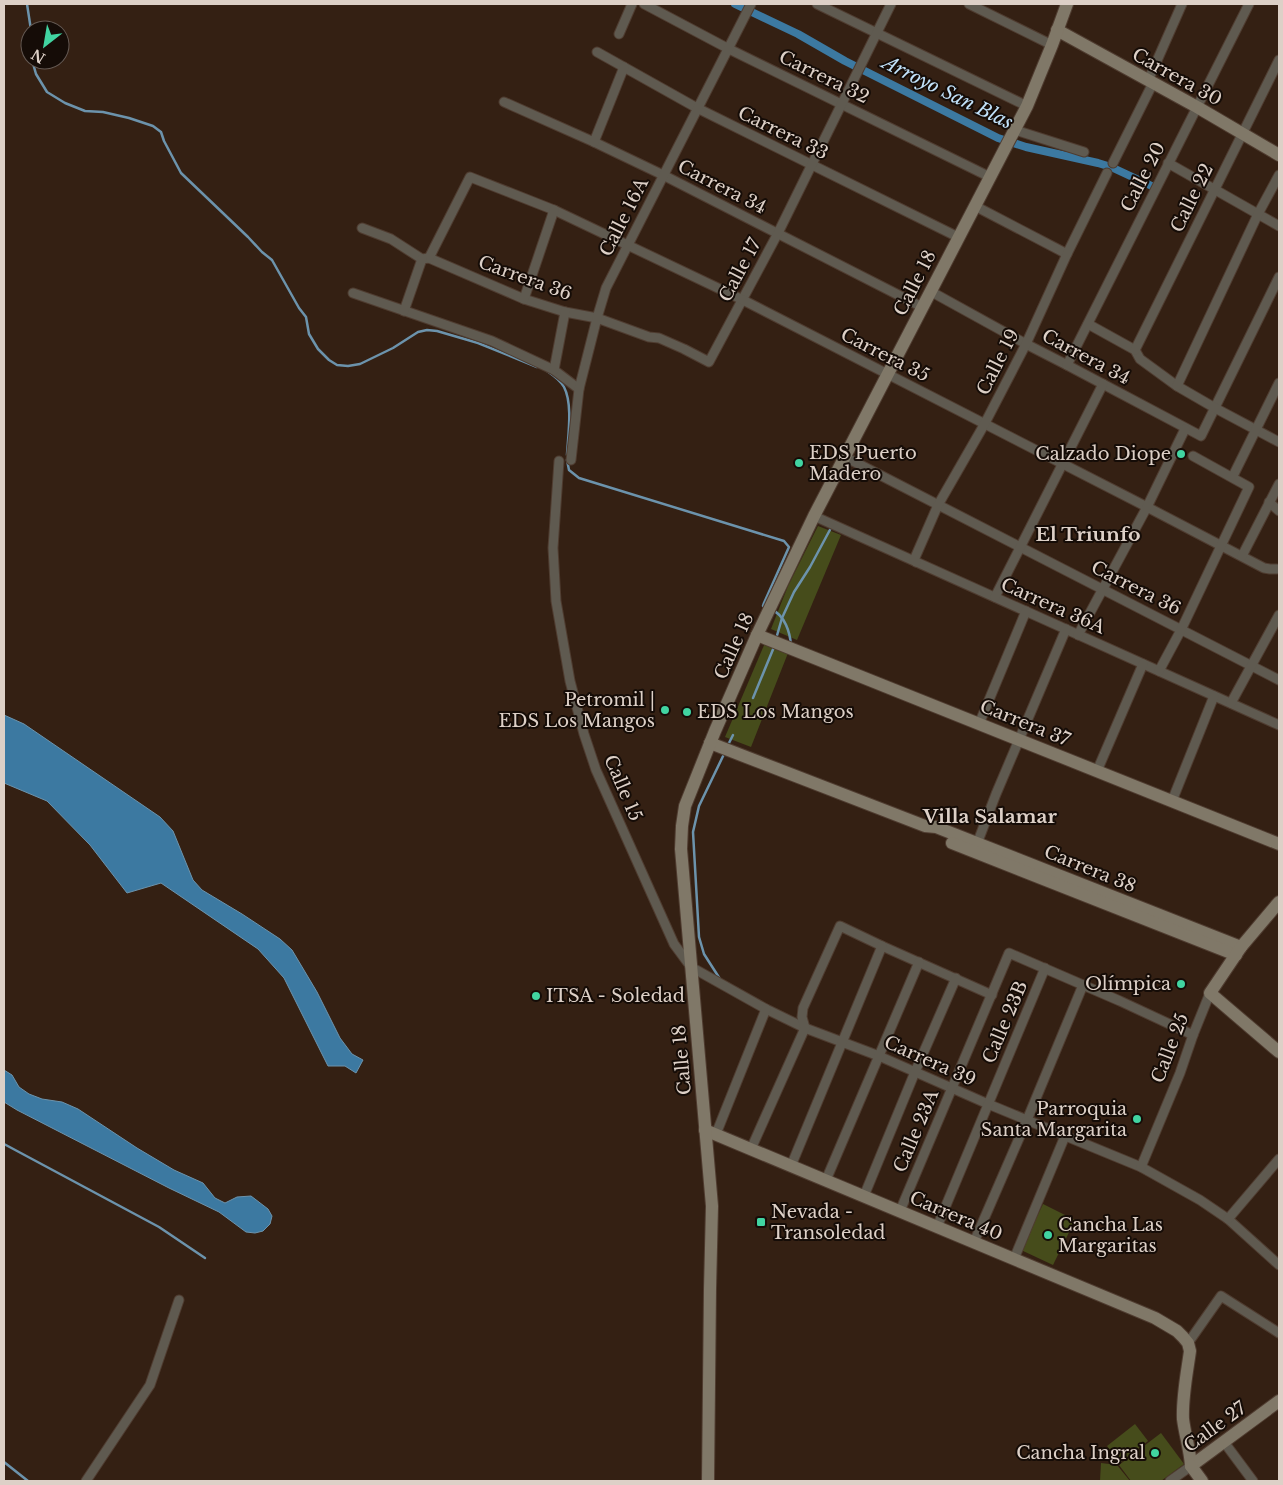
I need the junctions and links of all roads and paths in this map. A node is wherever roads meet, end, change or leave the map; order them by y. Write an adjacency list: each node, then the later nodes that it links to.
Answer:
1 (632, 4): 12 (street)
2 (644, 4): 14 (street, Carrera 32)
3 (817, 4): 11 (street)
4 (891, 4): 11 (street, Calle 17)
5 (969, 4): 13 (street)
6 (1067, 4): 10 (street, Calle 18)
7 (1182, 4): 18 (street)
8 (1249, 4): 22 (street, Calle 20)
9 (749, 8): 14 (street, Calle 16A)
10 (1057, 30): 13 (street, Calle 18); 18 (street, Carrera 30)
11 (876, 33): 20 (street, Calle 17); 21 (street)
12 (619, 34)
13 (1052, 45): 21 (street, Calle 18)
14 (729, 48): 20 (street, Carrera 32); 23 (street, Calle 16A)
15 (597, 52): 17 (street, Carrera 33)
16 (1279, 60): 25 (street, Calle 22)
17 (624, 68): 23 (street, Carrera 33); 26 (street)
18 (1150, 82): 22 (street, Carrera 30); 29 (street)
19 (504, 102): 26 (street, Carrera 34)
20 (842, 104): 31 (street, Calle 17); 35 (street, Carrera 32)
21 (1027, 106): 24 (street, Calle 18)
22 (1197, 107): 25 (street, Carrera 30); 30 (street, Calle 20)
23 (697, 108): 31 (street, Carrera 33); 33 (street, Calle 16A)
24 (1013, 133): 27 (street); 35 (street, Calle 18)
25 (1242, 134): 28 (street, Carrera 30); 36 (street, Calle 22)
26 (594, 142): 33 (street, Carrera 34)
27 (1084, 152)
28 (1279, 155)
29 (1113, 163)
30 (1168, 163): 36 (street); 56 (street, Calle 20)
31 (812, 165): 42 (street, Calle 17); 43 (street, Carrera 33)
32 (1107, 173): 45 (street, Calle 19)
33 (663, 175): 42 (street, Carrera 34); 44 (street, Calle 16A)
34 (1279, 175): 39 (street)
35 (990, 177): 37 (street, Calle 18)
36 (1214, 189): 39 (street); 58 (street, Calle 22)
37 (975, 206): 43 (street, Calle 18); 45 (street)
38 (554, 210): 44 (street, Carrera 35); 46 (street, Carrera 35); 50 (street)
39 (1258, 214): 40 (street); 65 (street)
40 (1279, 226)
41 (362, 228): 46 (street, Carrera 36)
42 (778, 233): 51 (street, Calle 17); 52 (street, Carrera 34)
43 (958, 237): 48 (street, Calle 18)
44 (629, 245): 51 (street, Carrera 35); 55 (street, Calle 16A)
45 (1067, 254): 57 (street, Calle 19)
46 (426, 258): 50 (street, Carrera 36); 53 (street)
47 (1279, 278): 67 (street)
48 (930, 291): 52 (street, Calle 18); 57 (street, Carrera 34)
49 (353, 293): 53 (street)
50 (524, 299): 54 (street, Carrera 36)
51 (743, 300): 59 (street, Calle 17); 62 (street, Carrera 35)
52 (922, 307): 62 (street, Calle 18)
53 (404, 311): 61 (street)
54 (565, 312): 55 (street, Carrera 36); 61 (street)
55 (597, 318): 59 (street, Carrera 36); 66 (street, Calle 16A)
56 (1088, 324): 58 (street); 60 (street, Calle 20)
57 (1026, 344): 60 (street, Carrera 34); 68 (street, Calle 19)
58 (1135, 350): 65 (street)
59 (709, 362)
60 (1067, 365): 64 (street, Carrera 34)
61 (554, 370): 66 (street)
62 (888, 374): 68 (street, Carrera 35); 73 (street, Calle 18)
63 (1279, 382): 70 (street)
64 (1103, 384): 69 (street, Carrera 34); 76 (street)
65 (1177, 386): 67 (street)
66 (579, 389): 74 (street, Calle 16A)
67 (1215, 408): 69 (street, Carrera 34); 70 (street)
68 (984, 425): 76 (street, Carrera 35); 80 (street, Calle 19)
69 (1185, 428): 81 (street)
70 (1256, 428): 71 (street); 77 (street)
71 (1279, 442)
72 (1193, 456): 77 (street)
73 (845, 457): 80 (street, Carrera 36); 83 (street, Calle 18)
74 (571, 460)
75 (559, 461): 115 (street, Calle 15)
76 (1062, 464): 81 (street, Carrera 35); 84 (street)
77 (1232, 476): 85 (street)
78 (1279, 484): 79 (street)
79 (1269, 502): 82 (street); 86 (street)
80 (938, 505): 84 (street, Carrera 36); 87 (street, Calle 19)
81 (1148, 507): 85 (street, Carrera 35); 89 (street)
82 (1279, 511)
83 (814, 516): 87 (street, Carrera 36A); 95 (street, Calle 18)
84 (1020, 546): 89 (street, Carrera 36); 90 (street)
85 (1221, 546): 86 (street, Carrera 35); 94 (street)
86 (1242, 556): 88 (street, Carrera 35)
87 (916, 562): 90 (street, Carrera 36A)
88 (1278, 569)
89 (1103, 589): 94 (street, Carrera 36); 96 (street)
90 (995, 598): 91 (street, Carrera 36A)
91 (1026, 611): 93 (street, Carrera 36A); 103 (street)
92 (1279, 615): 98 (street)
93 (1066, 629): 96 (street, Carrera 36A); 105 (street)
94 (1182, 630): 98 (street, Carrera 36); 99 (street)
95 (757, 635): 103 (street, Carrera 37); 106 (street, Calle 18)
96 (1078, 635): 97 (street, Carrera 36A)
97 (1143, 664): 99 (street, Carrera 36A); 107 (street)
98 (1251, 665): 100 (street, Carrera 36); 102 (street)
99 (1159, 671): 101 (street, Carrera 36A)
100 (1279, 680)
101 (1214, 696): 102 (street, Carrera 36A); 108 (street)
102 (1232, 703): 104 (street, Carrera 36A)
103 (979, 724): 105 (street, Carrera 37)
104 (1279, 725)
105 (1019, 740): 107 (street, Carrera 37); 110 (street)
106 (710, 743): 110 (street, Carrera 38); 115 (street, Calle 18)
107 (1097, 771): 108 (street, Carrera 37)
108 (1172, 801): 109 (street, Carrera 37)
109 (1279, 844)
110 (975, 847): 113 (street, Carrera 38)
111 (1279, 902): 113 (street, Calle 25)
112 (882, 946): 114 (street); 122 (street); 124 (street)
113 (1239, 951): 119 (street, Calle 25)
114 (919, 962): 117 (street); 126 (street)
115 (691, 968): 121 (street, Carrera 39); 131 (street, Calle 18)
116 (1045, 968): 118 (street); 120 (street, Calle 23A); 129 (street, Calle 23B)
117 (956, 978): 120 (street); 127 (street)
118 (1083, 984): 123 (street); 130 (street)
119 (1210, 993): 123 (street, Calle 25); 125 (street)
120 (992, 995): 128 (street, Calle 23A)
121 (766, 1009): 122 (street, Carrera 39); 131 (street)
122 (805, 1028): 124 (street, Carrera 39); 133 (street)
123 (1193, 1036): 136 (street, Calle 25)
124 (842, 1041): 126 (street, Carrera 39); 135 (street)
125 (1279, 1052)
126 (879, 1056): 127 (street, Carrera 39); 137 (street)
127 (915, 1072): 128 (street, Carrera 39); 138 (street)
128 (952, 1089): 129 (street, Carrera 39); 139 (street, Calle 23A)
129 (988, 1104): 130 (street, Carrera 39); 141 (street, Calle 23B)
130 (1027, 1120): 132 (street, Carrera 39); 142 (street)
131 (711, 1132): 133 (street, Carrera 40); 152 (street, Calle 18)
132 (1064, 1136): 136 (street, Carrera 39); 143 (street)
133 (751, 1149): 135 (street, Carrera 40)
134 (1279, 1159): 140 (street)
135 (791, 1166): 137 (street, Carrera 40)
136 (1141, 1167): 140 (street, Carrera 39)
137 (826, 1180): 138 (street, Carrera 40)
138 (864, 1196): 139 (street, Carrera 40)
139 (900, 1211): 141 (street, Carrera 40)
140 (1228, 1219): 144 (street, Carrera 39)
141 (937, 1227): 142 (street, Carrera 40)
142 (974, 1242): 143 (street, Carrera 40)
143 (1014, 1259): 147 (street, Carrera 40)
144 (1279, 1265)
145 (179, 1300): 151 (street)
146 (1279, 1333): 147 (street)
147 (1188, 1343): 150 (street)
148 (1279, 1401): 149 (street, Calle 27)
149 (1224, 1442): 150 (street, Calle 27); 155 (street)
150 (1191, 1466): 153 (street, Calle 27); 154 (street)
151 (86, 1481)
152 (708, 1481)
153 (1170, 1481)
154 (1202, 1481)
155 (1253, 1481)

